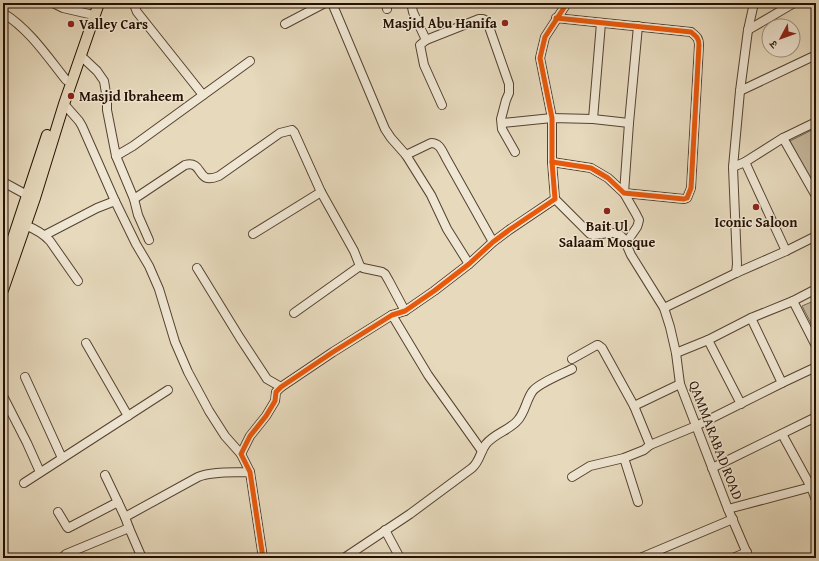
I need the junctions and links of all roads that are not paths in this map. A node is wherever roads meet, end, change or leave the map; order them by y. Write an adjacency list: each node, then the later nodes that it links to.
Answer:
1 (53, 3): 12 (street)
2 (92, 3): 12 (main road)
3 (99, 3): 20 (main road)
4 (135, 3): 24 (street)
5 (325, 3): 15 (street)
6 (332, 3): 34 (street)
7 (414, 3): 18 (street)
8 (567, 3): 13 (street)
9 (754, 3): 17 (street)
10 (794, 3): 17 (street)
11 (3, 13): 22 (street)
12 (89, 14): 22 (main road)
13 (556, 18): 14 (street); 27 (street)
14 (601, 23): 16 (street); 28 (street)
15 (285, 24)
16 (638, 26): 31 (street); 41 (street)
17 (748, 30): 23 (street)
18 (426, 40): 26 (street); 30 (street)
19 (816, 55): 23 (street)
20 (81, 56): 25 (main road); 35 (street)
21 (250, 61): 24 (street)
22 (66, 80): 42 (main road)
23 (740, 91): 38 (street)
24 (203, 94): 35 (street)
25 (64, 104): 46 (street); 47 (main road)
26 (442, 105)
27 (552, 118): 28 (street); 30 (street); 36 (street)
28 (593, 119): 31 (street)
29 (816, 122): 32 (street)
30 (502, 123): 33 (street)
31 (629, 123): 41 (street)
32 (784, 138): 37 (street); 43 (street)
33 (515, 152)
34 (406, 155): 52 (street); 55 (street)
35 (116, 156): 44 (street)
36 (552, 162): 41 (street); 45 (street)
37 (745, 162): 38 (street); 54 (street)
38 (733, 167): 59 (street)
39 (3, 182): 42 (street)
40 (321, 192): 44 (street); 48 (street); 56 (street)
41 (624, 193): 53 (street)
42 (27, 195): 57 (main road)
43 (816, 196)
44 (134, 199): 51 (street)
45 (555, 199): 52 (street); 53 (street)
46 (115, 201): 49 (street); 90 (street)
47 (25, 225): 49 (street); 62 (main road)
48 (253, 234)
49 (45, 235): 60 (street)
50 (816, 236): 54 (street)
51 (149, 240)
52 (493, 242): 55 (street)
53 (626, 243): 64 (street, QAMMARABAD ROAD)
54 (786, 251): 59 (street)
55 (468, 264): 65 (street)
56 (360, 266): 65 (street); 66 (street)
57 (3, 268)
58 (197, 268): 79 (street)
59 (736, 273): 64 (street)
60 (78, 281)
61 (816, 289): 63 (street)
62 (3, 290)
63 (793, 301): 68 (street); 71 (street)
64 (664, 308): 72 (street, QAMMARABAD ROAD)
65 (405, 310): 67 (street)
66 (294, 313)
67 (392, 315): 79 (street); 89 (street)
68 (751, 318): 69 (street); 77 (street)
69 (708, 340): 72 (street); 82 (street)
70 (86, 342): 84 (street)
71 (816, 346)
72 (676, 353): 78 (street, QAMMARABAD ROAD)
73 (572, 359): 83 (street)
74 (816, 367): 77 (street)
75 (572, 368): 89 (street)
76 (25, 377): 91 (street)
77 (782, 383): 82 (street)
78 (680, 384): 83 (street); 86 (street, QAMMARABAD ROAD)
79 (281, 387): 90 (street)
80 (168, 390): 84 (street)
81 (3, 396): 94 (street)
82 (741, 404): 86 (street)
83 (634, 406): 88 (street)
84 (128, 416): 91 (street)
85 (816, 417): 87 (street)
86 (696, 426): 88 (street); 93 (street, QAMMARABAD ROAD)
87 (782, 434): 93 (street); 99 (street)
88 (650, 446): 92 (street)
89 (482, 451): 108 (street)
90 (241, 454): 95 (street)
91 (62, 458): 94 (street)
92 (624, 458): 97 (street); 102 (street)
93 (712, 468): 103 (street, QAMMARABAD ROAD)
94 (40, 472): 98 (street)
95 (250, 472): 105 (street); 112 (street)
96 (105, 475): 101 (street)
97 (572, 477)
98 (24, 483)
99 (810, 487): 100 (street); 103 (street)
100 (816, 500)
101 (118, 502): 104 (street); 105 (street)
102 (638, 502)
103 (728, 509): 106 (street, QAMMARABAD ROAD)
104 (58, 512)
105 (124, 518): 107 (street)
106 (732, 519): 109 (street, QAMMARABAD ROAD); 115 (street)
107 (129, 528): 110 (street); 111 (street)
108 (385, 530): 113 (street); 114 (street)
109 (748, 555): 116 (street)
110 (63, 558)
111 (142, 558)
112 (263, 558)
113 (344, 558)
114 (400, 558)
115 (640, 558)
116 (733, 558)

